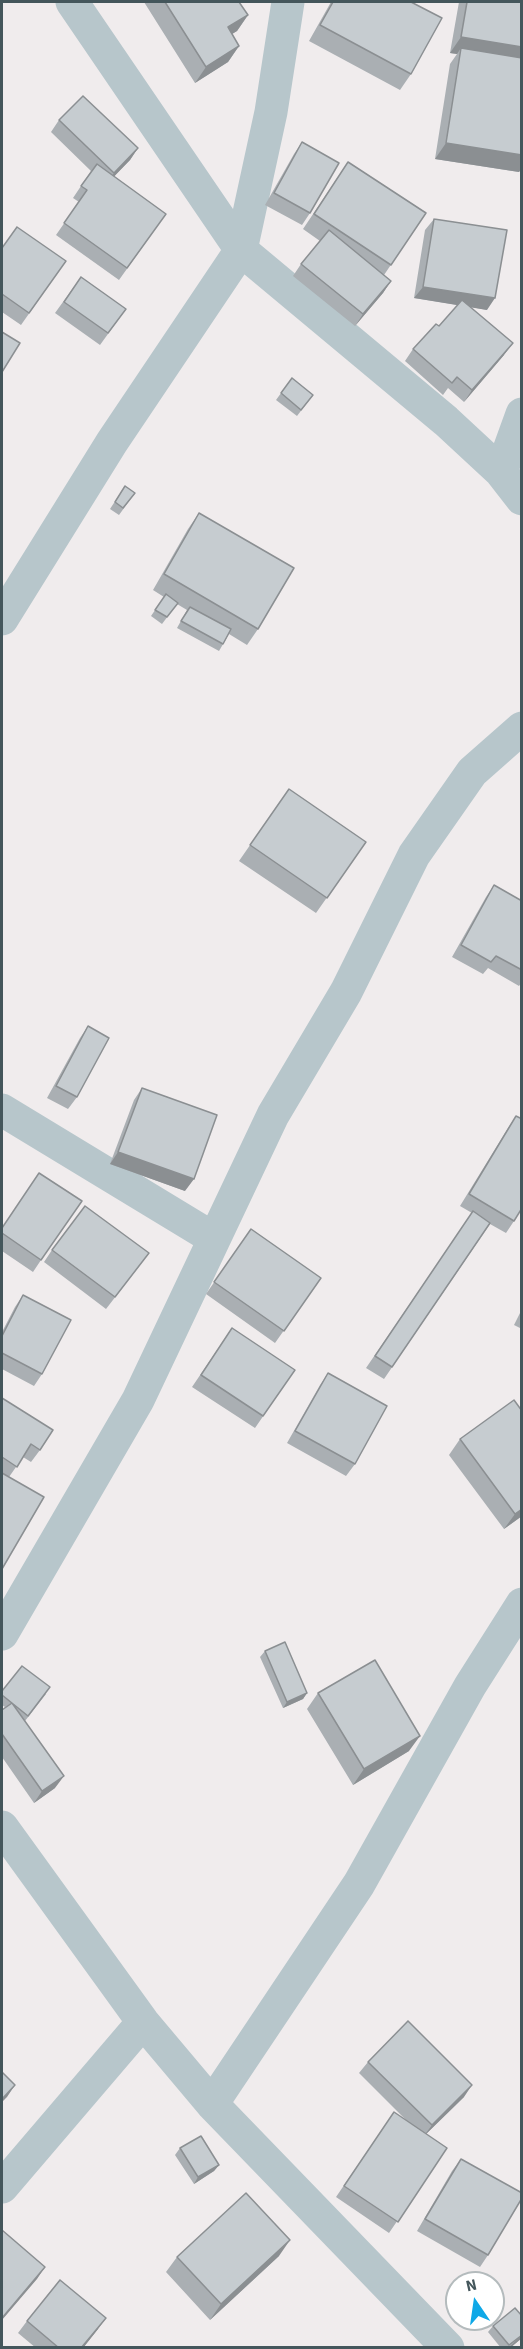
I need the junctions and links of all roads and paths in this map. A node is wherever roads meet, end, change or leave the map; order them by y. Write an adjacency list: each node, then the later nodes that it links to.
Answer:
1 (72, 2): 3 (street)
2 (288, 2): 3 (street)
3 (241, 250): 5 (street); 7 (street)
4 (522, 414): 5 (street)
5 (501, 472): 6 (street)
6 (522, 499)
7 (2, 619)
8 (522, 728): 10 (street)
9 (2, 1110): 10 (street)
10 (213, 1238): 12 (street)
11 (522, 1604): 15 (street)
12 (2, 1634)
13 (2, 1827): 14 (street)
14 (143, 2022): 15 (street); 16 (street)
15 (212, 2104): 17 (street)
16 (2, 2187)
17 (448, 2348)

